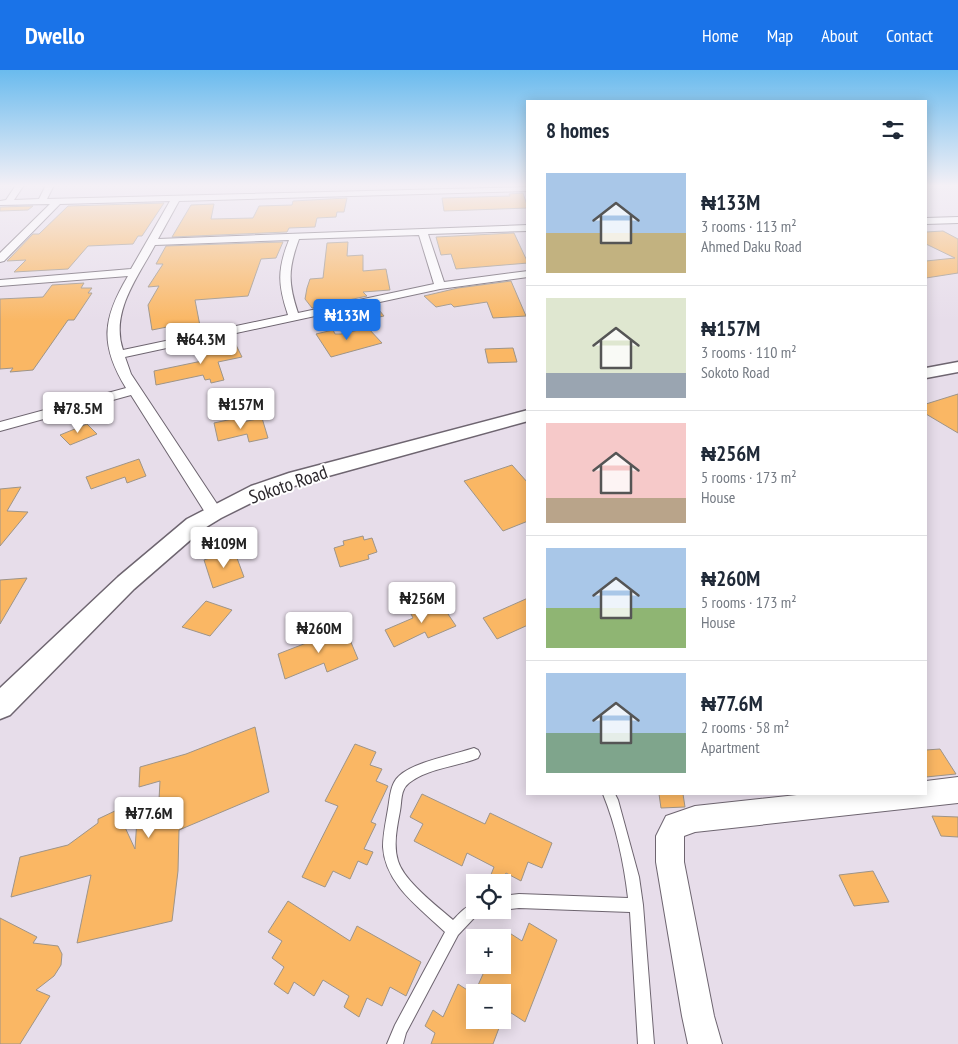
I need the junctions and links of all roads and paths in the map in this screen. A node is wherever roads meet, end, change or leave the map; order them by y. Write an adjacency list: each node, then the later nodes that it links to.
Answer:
1 (29, 230): 6 (street)
2 (158, 230): 7 (street)
3 (464, 230): 4 (street)
4 (423, 232): 5 (street); 13 (street)
5 (295, 237): 7 (street); 14 (street)
6 (20, 239): 8 (street); 9 (street)
7 (152, 242): 10 (street)
8 (0, 246)
9 (0, 259)
10 (134, 272): 12 (street); 15 (street)
11 (526, 274): 13 (street)
12 (0, 283)
13 (440, 286): 14 (street)
14 (294, 318): 15 (street)
15 (118, 355): 18 (street)
16 (958, 367): 17 (street)
17 (927, 373)
18 (134, 390): 20 (street); 21 (street)
19 (526, 416): 21 (street, Sokoto Road)
20 (0, 427)
21 (214, 512): 22 (street, Sokoto Road)
22 (0, 706)
23 (474, 754): 31 (lane)
24 (958, 790): 25 (street)
25 (927, 793)
26 (610, 795): 29 (lane)
27 (913, 795): 34 (street)
28 (511, 901): 29 (lane)
29 (636, 905): 33 (lane)
30 (466, 916): 31 (lane)
31 (453, 930): 32 (lane)
32 (395, 1044)
33 (646, 1044)
34 (705, 1044)

